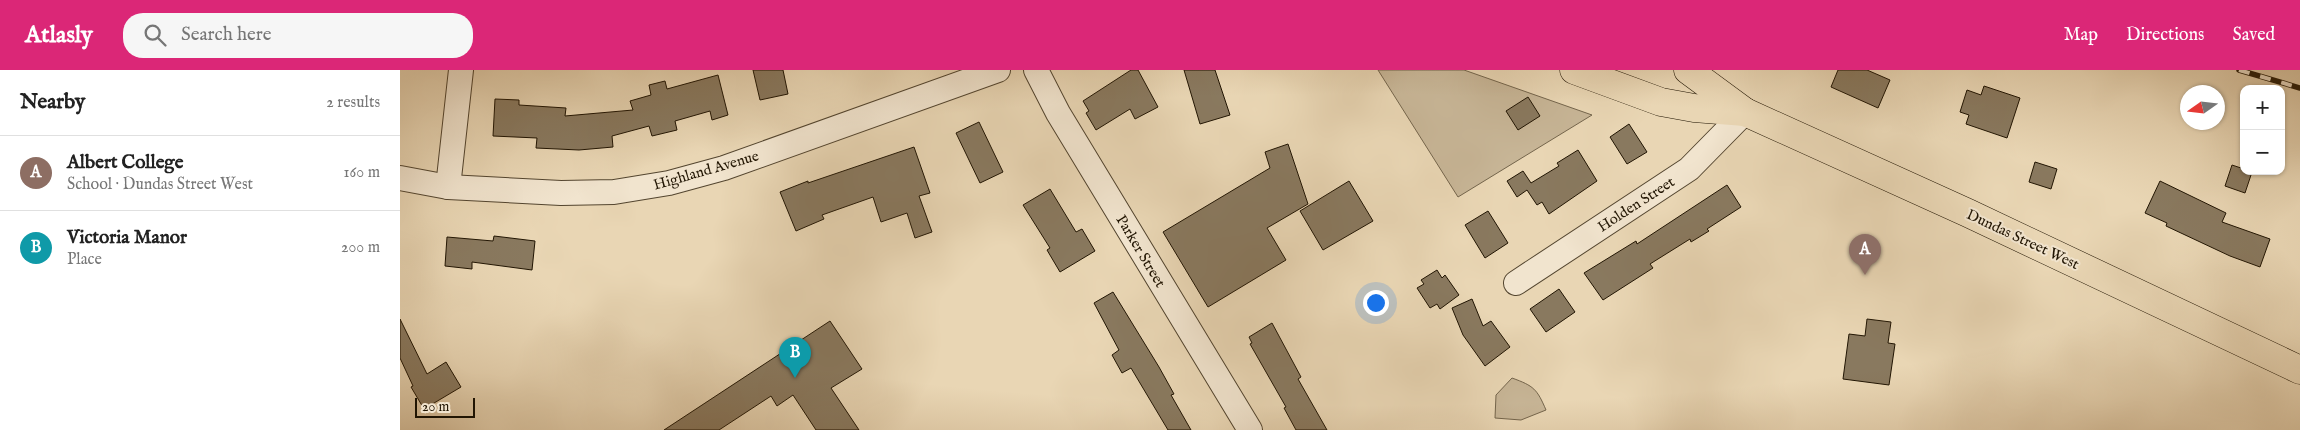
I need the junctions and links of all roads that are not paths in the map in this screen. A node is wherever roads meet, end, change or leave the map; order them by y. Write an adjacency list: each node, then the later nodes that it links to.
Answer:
1 (460, 70): 8 (street)
2 (998, 70): 8 (street, Highland Avenue)
3 (1036, 70): 11 (street, Parker Street)
4 (1574, 70): 6 (main road, Dundas Street West)
5 (1688, 70): 6 (main road, Dundas Street West)
6 (1745, 112): 9 (street, Holden Street); 10 (main road, Dundas Street West)
7 (400, 178): 8 (street, Highland Avenue)
8 (448, 187)
9 (1516, 283)
10 (2300, 370)
11 (1250, 430)

